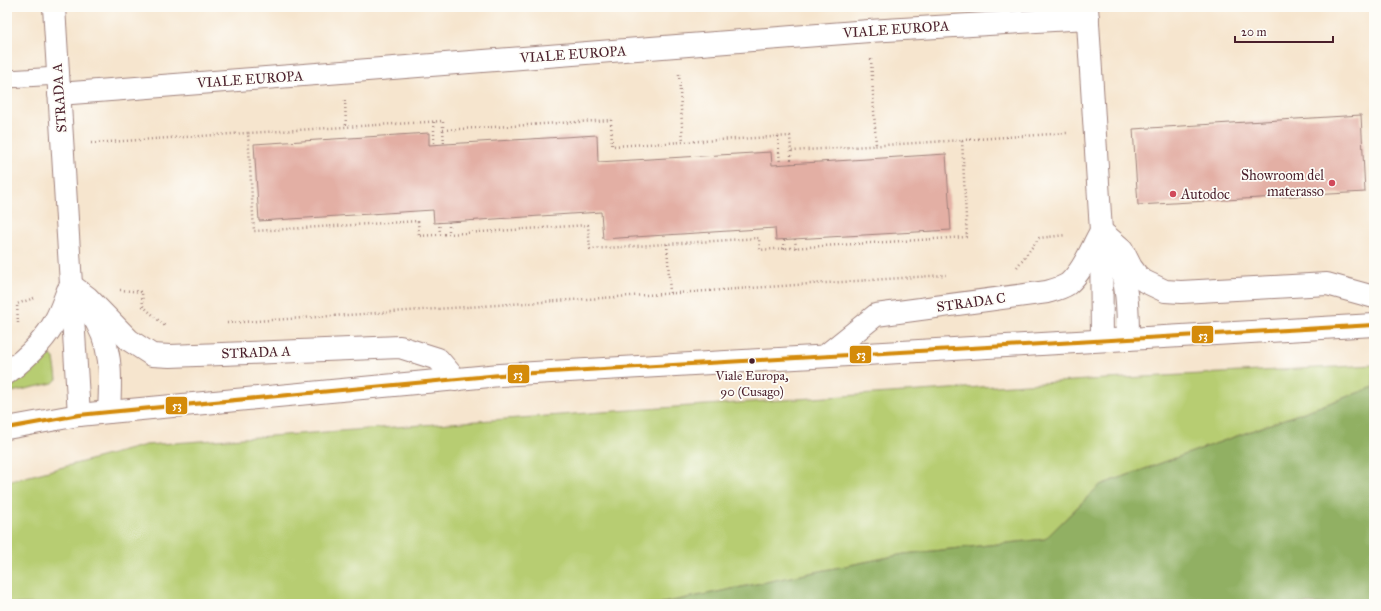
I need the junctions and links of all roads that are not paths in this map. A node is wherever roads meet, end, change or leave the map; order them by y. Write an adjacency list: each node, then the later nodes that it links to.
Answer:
1 (54, 7): 4 (street, STRADA A)
2 (1088, 12): 4 (street, VIALE EUROPA); 5 (street)
3 (7, 78): 4 (lane)
4 (58, 85): 6 (street, STRADA A)
5 (1101, 232): 7 (street); 9 (street); 10 (street); 11 (street, STRADA C)
6 (70, 285): 12 (street, STRADA A); 13 (street, STRADA A); 14 (street); 15 (street, STRADA A)
7 (1374, 297)
8 (1374, 325): 9 (street)
9 (1128, 339): 10 (street)
10 (1102, 340): 11 (street)
11 (825, 356): 13 (street)
12 (7, 373)
13 (456, 380): 14 (street)
14 (109, 412): 15 (street)
15 (79, 415): 16 (street)
16 (7, 428)

